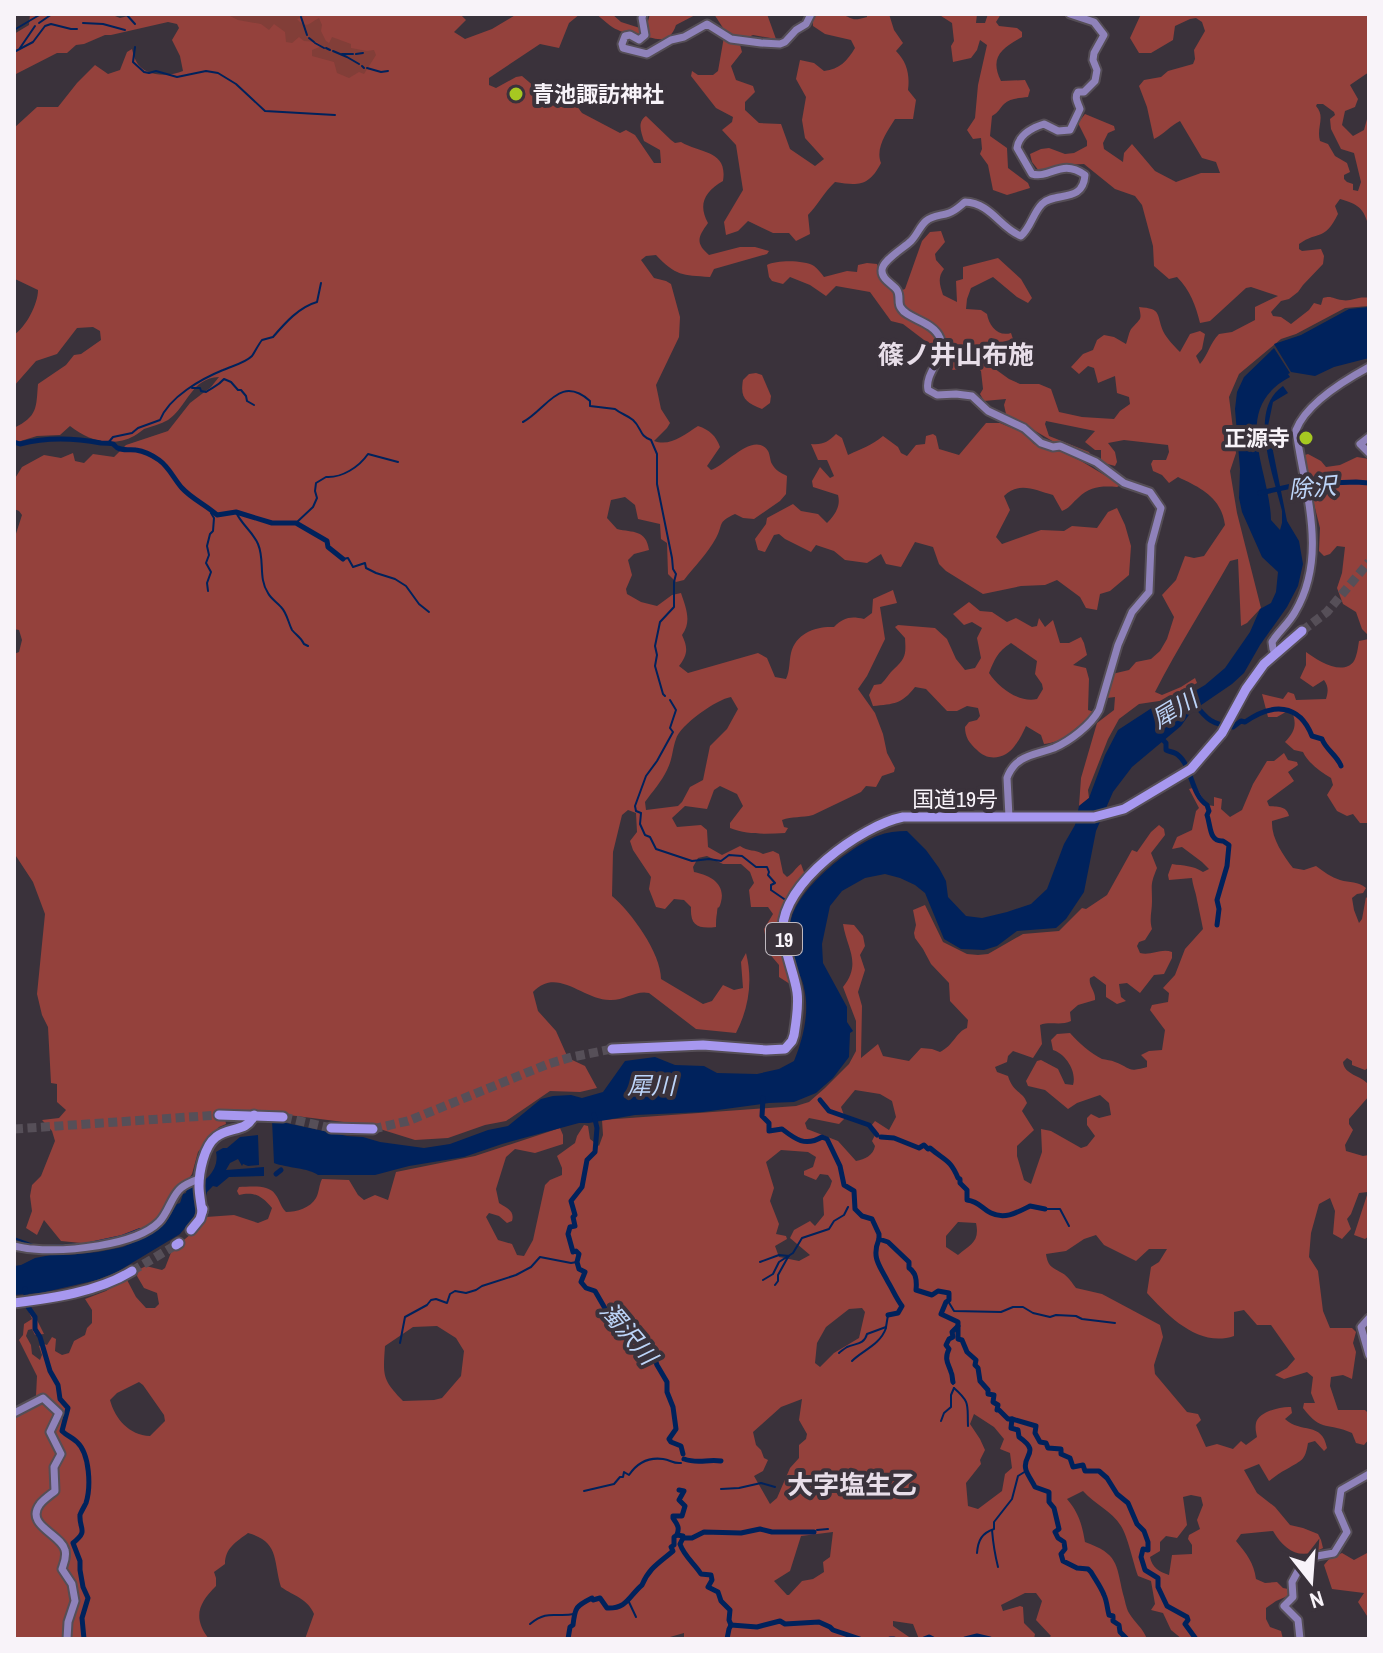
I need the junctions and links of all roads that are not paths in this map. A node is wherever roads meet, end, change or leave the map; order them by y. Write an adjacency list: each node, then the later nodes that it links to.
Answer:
1 (643, 14): 2 (main road)
2 (811, 14)
3 (1070, 14): 9 (main road)
4 (1369, 367): 8 (main road)
5 (1369, 437): 6 (main road)
6 (1369, 453)
7 (1302, 631): 8 (highway, 国道19号 / 19)
8 (1275, 653): 9 (highway, 国道19号 / 19)
9 (1009, 817): 10 (highway, 国道19号 / 19)
10 (612, 1049)
11 (219, 1115): 12 (highway)
12 (254, 1115): 13 (highway); 16 (highway)
13 (283, 1117)
14 (331, 1128): 15 (highway)
15 (373, 1129)
16 (200, 1180): 17 (highway); 18 (main road)
17 (191, 1230)
18 (14, 1246)
19 (132, 1271): 20 (highway)
20 (22, 1303)
21 (1369, 1318): 22 (main road)
22 (1369, 1355)
23 (14, 1413): 25 (main road)
24 (1369, 1474): 26 (main road)
25 (67, 1639)
26 (1300, 1639)

